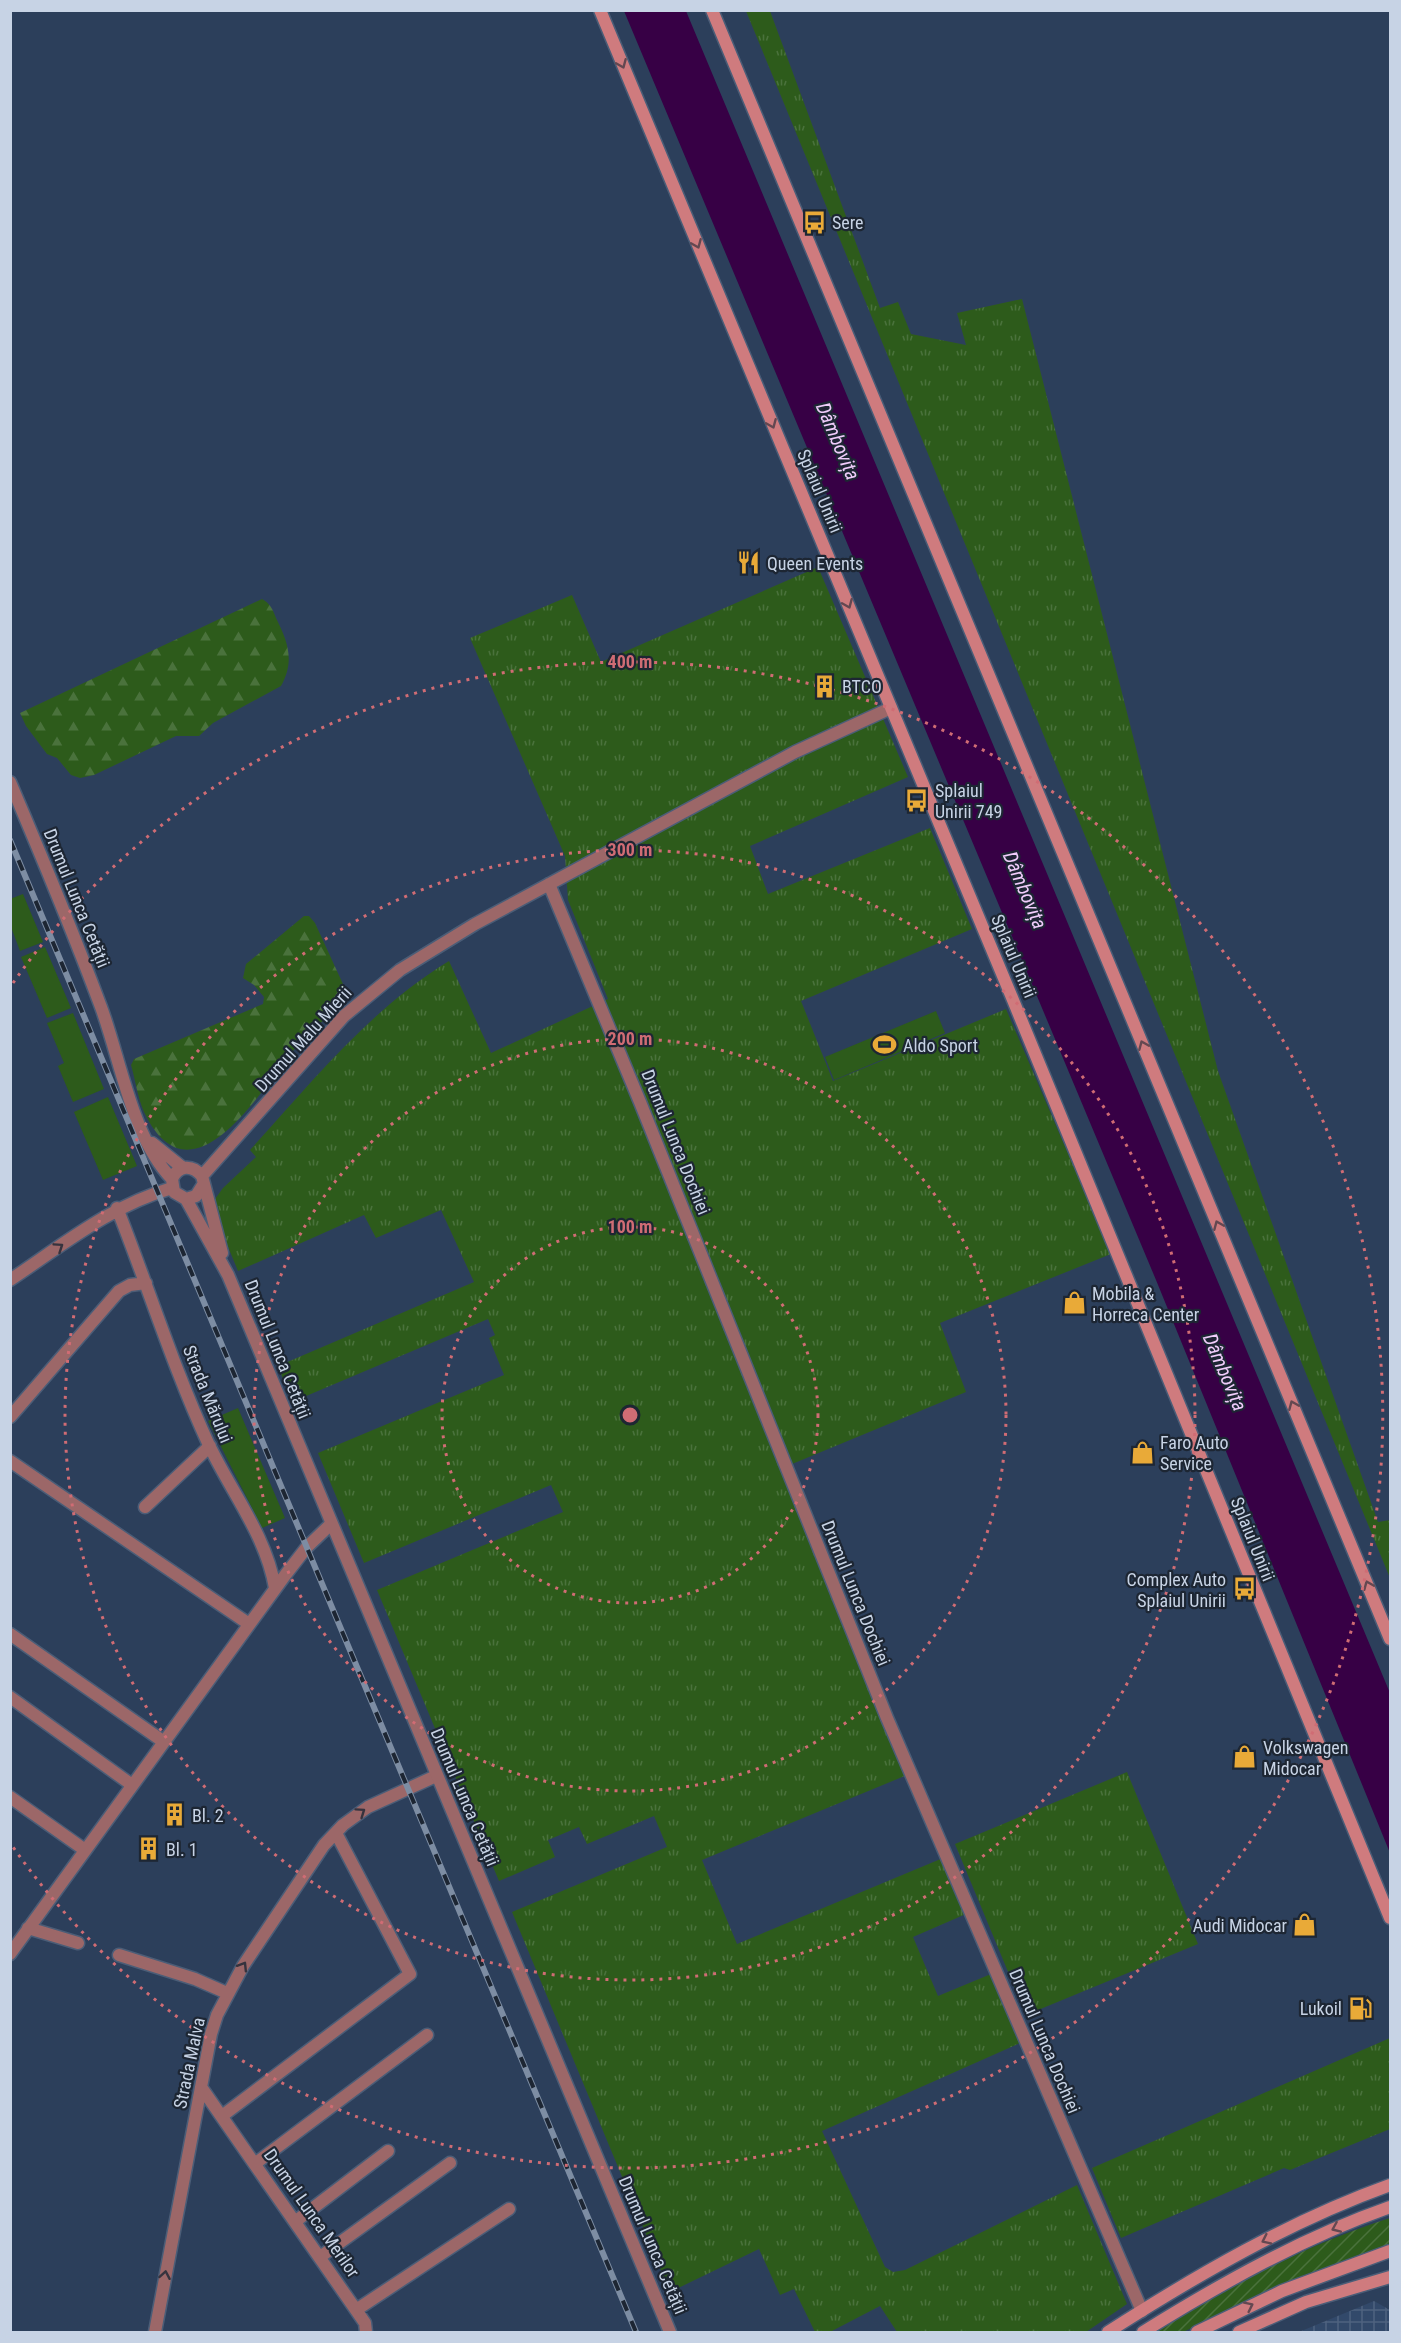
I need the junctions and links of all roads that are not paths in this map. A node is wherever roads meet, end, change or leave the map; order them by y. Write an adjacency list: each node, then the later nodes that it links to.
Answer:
1 (600, 10): 3 (main road, Splaiul Unirii, one-way to 3)
2 (712, 10): 22 (main road, one-way to 2)
3 (891, 708): 5 (street, Drumul Malu Mierii); 30 (main road, Splaiul Unirii)
4 (10, 782): 6 (street, Drumul Lunca Cetății)
5 (549, 884): 7 (street, Drumul Malu Mierii); 50 (street, Drumul Lunca Dochiei)
6 (142, 1131): 7 (street, Drumul Lunca Cetății); 8 (street, Drumul Lunca Cetății)
7 (196, 1175): 8 (street); 9 (street); 11 (street, Drumul Lunca Cetății)
8 (172, 1184): 9 (street); 10 (street)
9 (186, 1199): 11 (street, Drumul Lunca Cetății)
10 (117, 1208): 12 (street, one-way to 10); 13 (street, Strada Mărului)
11 (228, 1275): 18 (street, Drumul Lunca Cetății)
12 (10, 1280)
13 (146, 1283): 14 (street); 15 (street, Strada Mărului)
14 (10, 1418)
15 (210, 1446): 17 (street); 19 (street, Strada Mărului)
16 (10, 1461): 20 (street)
17 (145, 1508)
18 (331, 1524): 19 (street); 25 (street, Drumul Lunca Cetății)
19 (276, 1588): 20 (street)
20 (249, 1624): 24 (street)
21 (10, 1634): 24 (street)
22 (1390, 1639)
23 (10, 1697): 26 (street)
24 (164, 1742): 26 (street)
25 (436, 1776): 28 (street, Strada Malva, one-way to 25); 53 (street, Drumul Lunca Cetății)
26 (132, 1785): 29 (street)
27 (10, 1797): 29 (street)
28 (336, 1833): 35 (street, Strada Malva, one-way to 28); 38 (street)
29 (85, 1850): 31 (street)
30 (1390, 1918)
31 (28, 1928): 32 (street); 33 (street)
32 (78, 1943)
33 (10, 1954)
34 (119, 1955): 35 (street)
35 (227, 1993): 37 (street, Strada Malva)
36 (427, 2035): 40 (street)
37 (201, 2087): 38 (street, Drumul Lunca Merilor); 51 (street, Strada Malva, one-way to 37)
38 (222, 2116): 40 (street, Drumul Lunca Merilor)
39 (388, 2151): 45 (street)
40 (256, 2163): 45 (street, Drumul Lunca Merilor)
41 (450, 2163): 47 (street)
42 (1390, 2185): 50 (main road, one-way to 50)
43 (1390, 2207): 55 (main road, one-way to 55)
44 (509, 2209): 49 (street)
45 (296, 2221): 47 (street, Drumul Lunca Merilor)
46 (1390, 2251): 56 (main road, one-way to 46)
47 (320, 2257): 49 (street, Drumul Lunca Merilor)
48 (1390, 2277): 57 (main road)
49 (356, 2310): 52 (street, Drumul Lunca Merilor)
50 (1142, 2311): 54 (main road)
51 (154, 2332)
52 (366, 2332)
53 (670, 2332)
54 (1108, 2332)
55 (1143, 2332)
56 (1197, 2332)
57 (1239, 2332)

